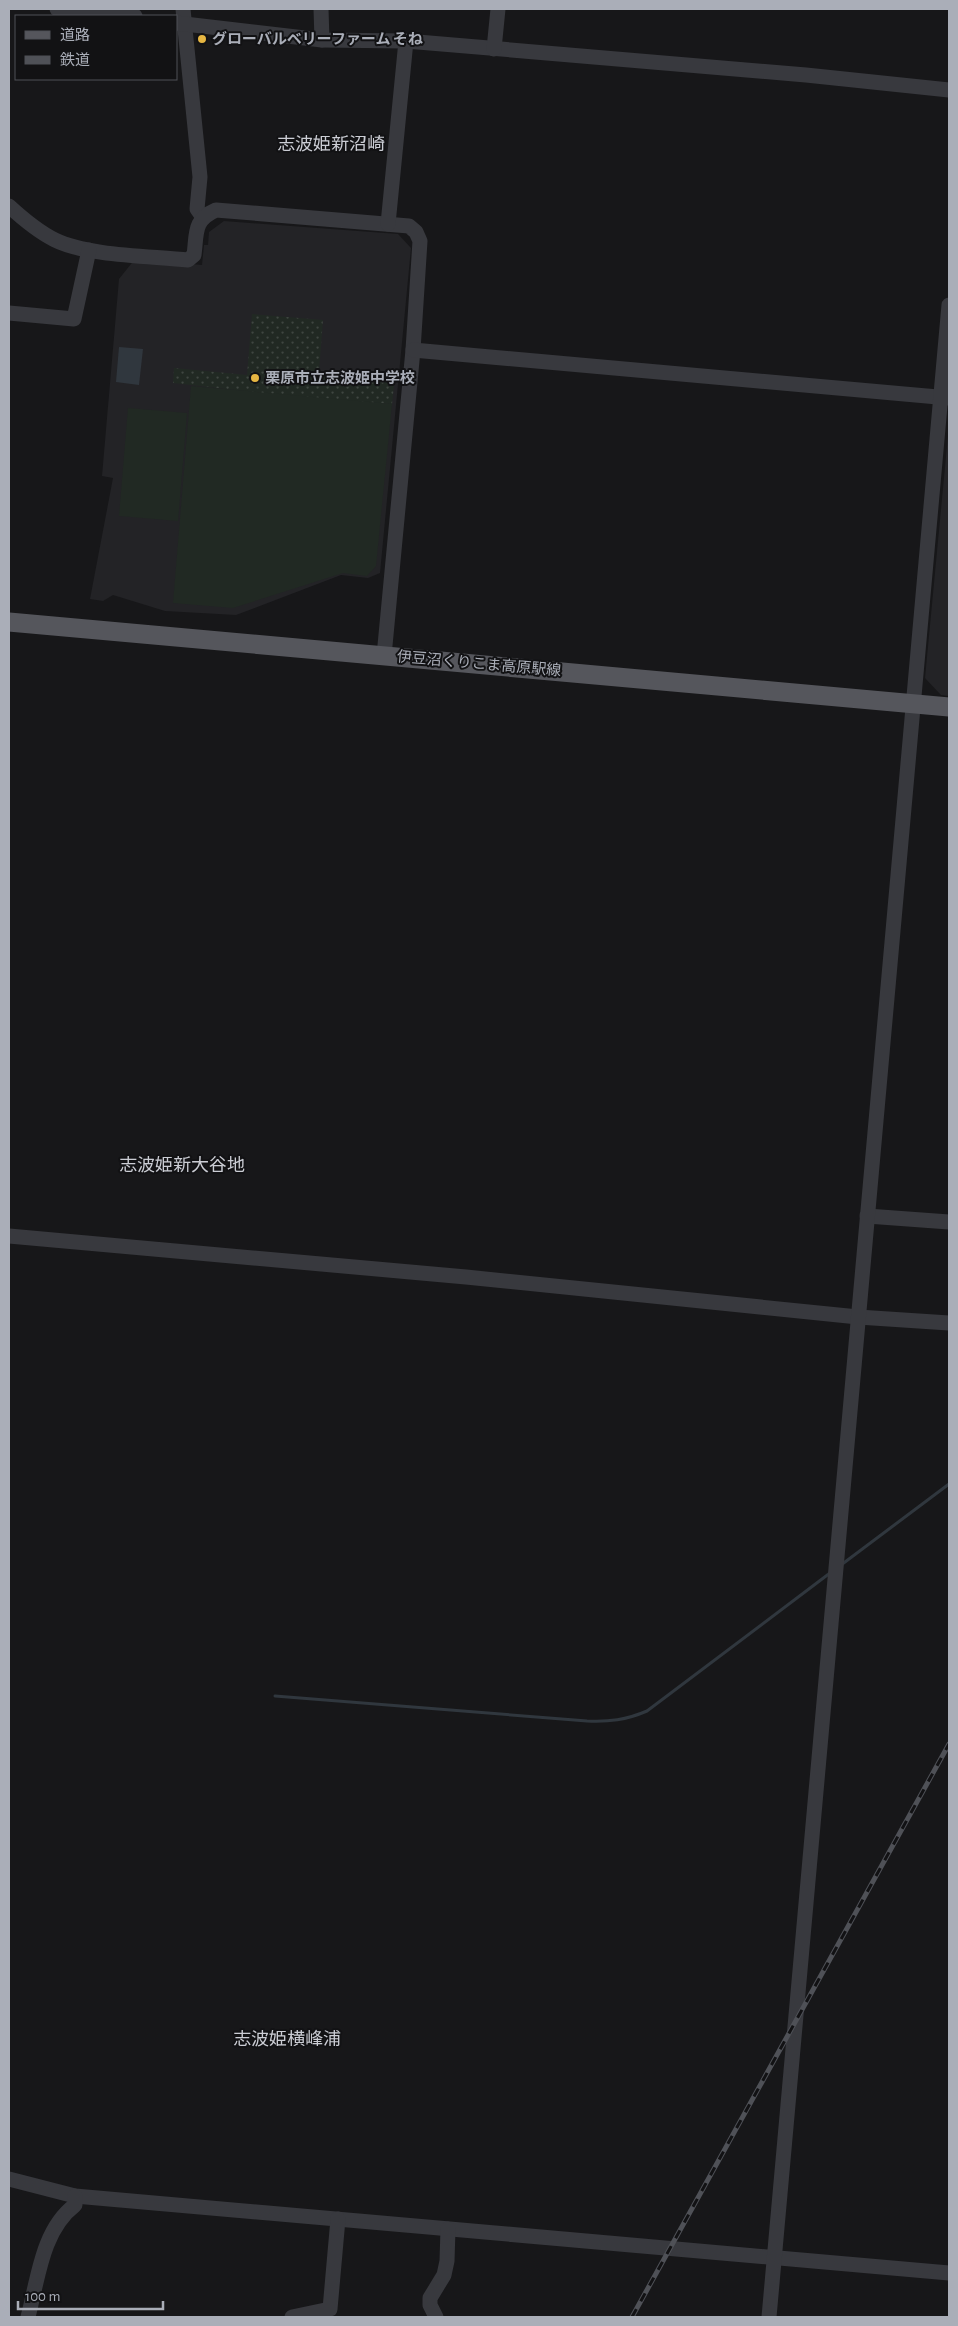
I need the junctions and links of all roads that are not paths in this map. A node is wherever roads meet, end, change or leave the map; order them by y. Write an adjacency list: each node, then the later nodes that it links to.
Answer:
1 (57, 9): 5 (street)
2 (183, 9): 7 (street)
3 (321, 9): 8 (street)
4 (498, 9): 10 (street)
5 (105, 11): 6 (street)
6 (129, 15)
7 (180, 24): 8 (street); 13 (street)
8 (322, 40): 9 (street)
9 (406, 41): 10 (street); 14 (street)
10 (494, 49): 11 (street)
11 (949, 90)
12 (9, 206): 15 (street)
13 (202, 216): 14 (street); 15 (street)
14 (388, 224): 18 (street)
15 (89, 250): 17 (street)
16 (949, 305): 19 (street)
17 (9, 313)
18 (413, 350): 19 (street); 21 (street)
19 (945, 398): 22 (street)
20 (9, 622): 21 (main road, 伊豆沼くりこま高原駅線)
21 (384, 656): 22 (main road, 伊豆沼くりこま高原駅線)
22 (914, 704): 23 (main road, 伊豆沼くりこま高原駅線); 24 (street)
23 (949, 706)
24 (867, 1216): 25 (street); 27 (street)
25 (949, 1222)
26 (9, 1236): 27 (street)
27 (858, 1317): 28 (street); 33 (street)
28 (949, 1323)
29 (9, 2179): 30 (street)
30 (75, 2196): 31 (street); 35 (street)
31 (338, 2219): 32 (street); 36 (street)
32 (448, 2229): 33 (street); 37 (street)
33 (775, 2257): 34 (street); 38 (street)
34 (949, 2273)
35 (28, 2317)
36 (292, 2317)
37 (436, 2317)
38 (769, 2317)

